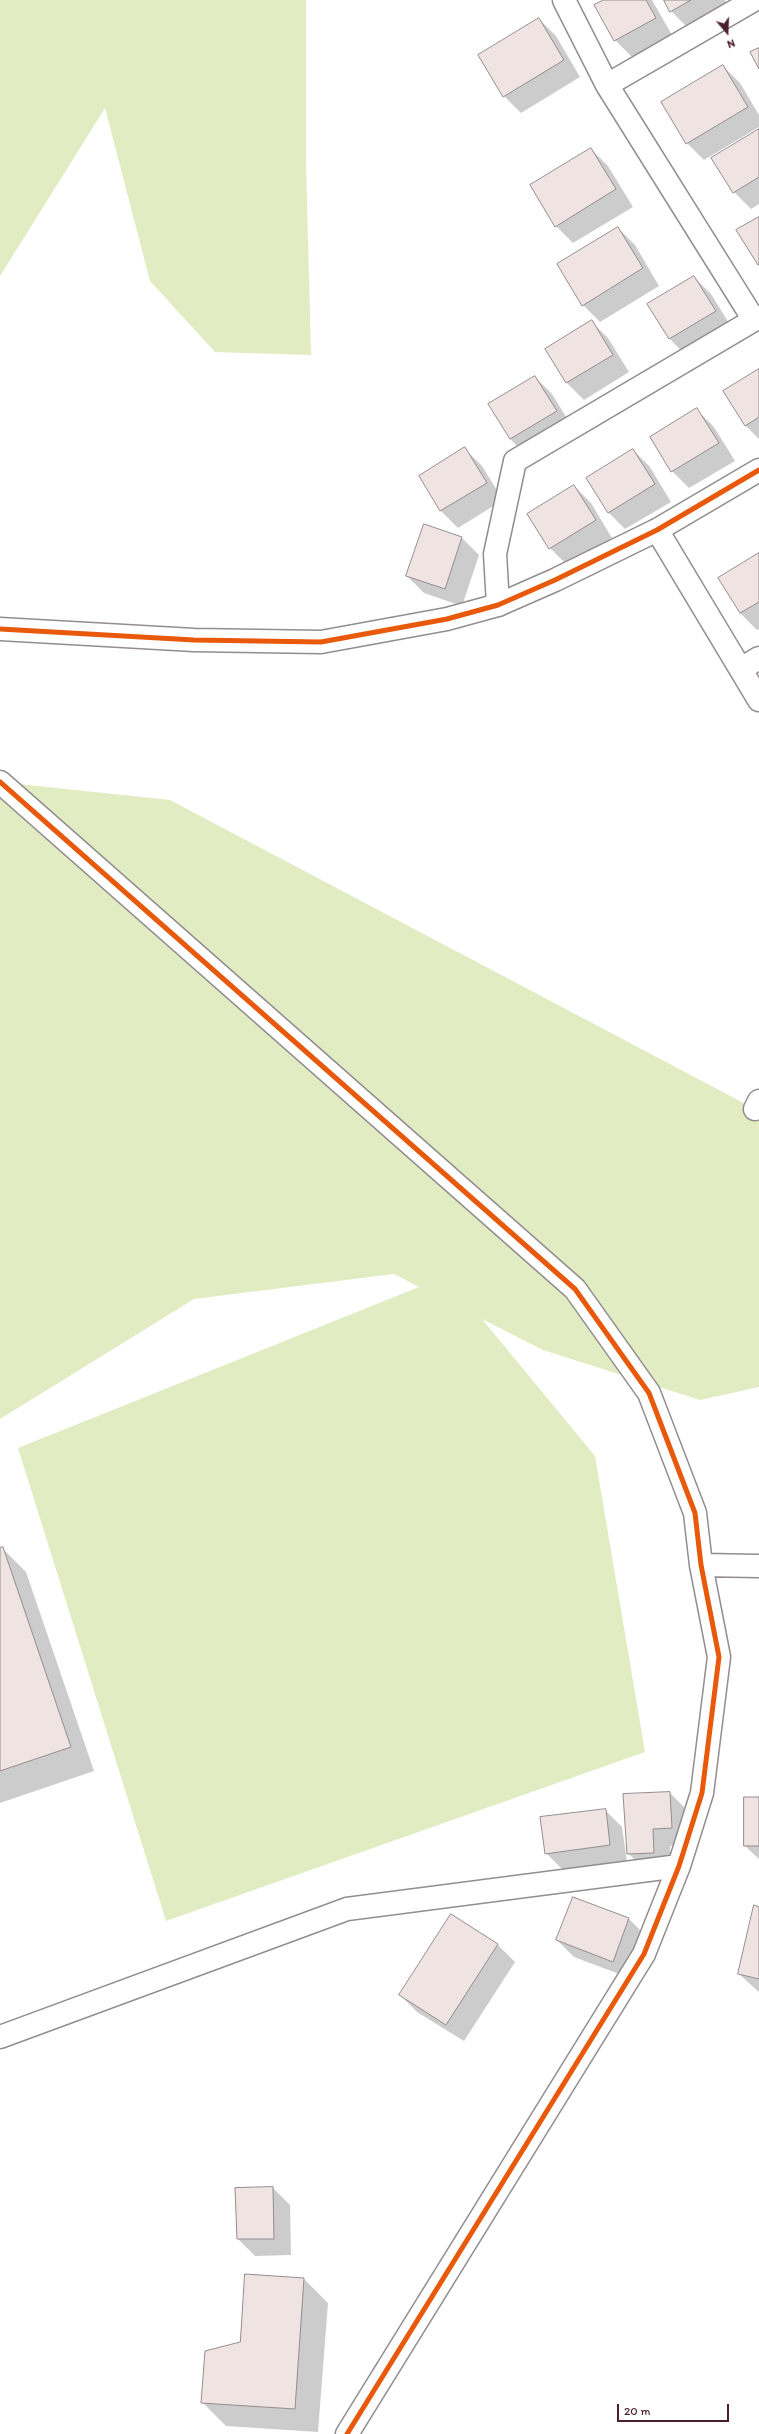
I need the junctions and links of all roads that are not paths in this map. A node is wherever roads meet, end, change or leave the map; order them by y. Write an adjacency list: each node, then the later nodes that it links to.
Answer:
1 (564, 0): 3 (street)
2 (754, 0): 3 (street)
3 (607, 85): 4 (street)
4 (757, 319): 7 (street)
5 (759, 470): 6 (street)
6 (657, 530): 7 (street); 9 (street)
7 (498, 605): 8 (street)
8 (0, 629)
9 (750, 664): 10 (street)
10 (759, 700)
11 (0, 782): 12 (street)
12 (701, 1565): 13 (street); 14 (street)
13 (759, 1566)
14 (679, 1866): 15 (street); 16 (street)
15 (0, 2037)
16 (347, 2434)

